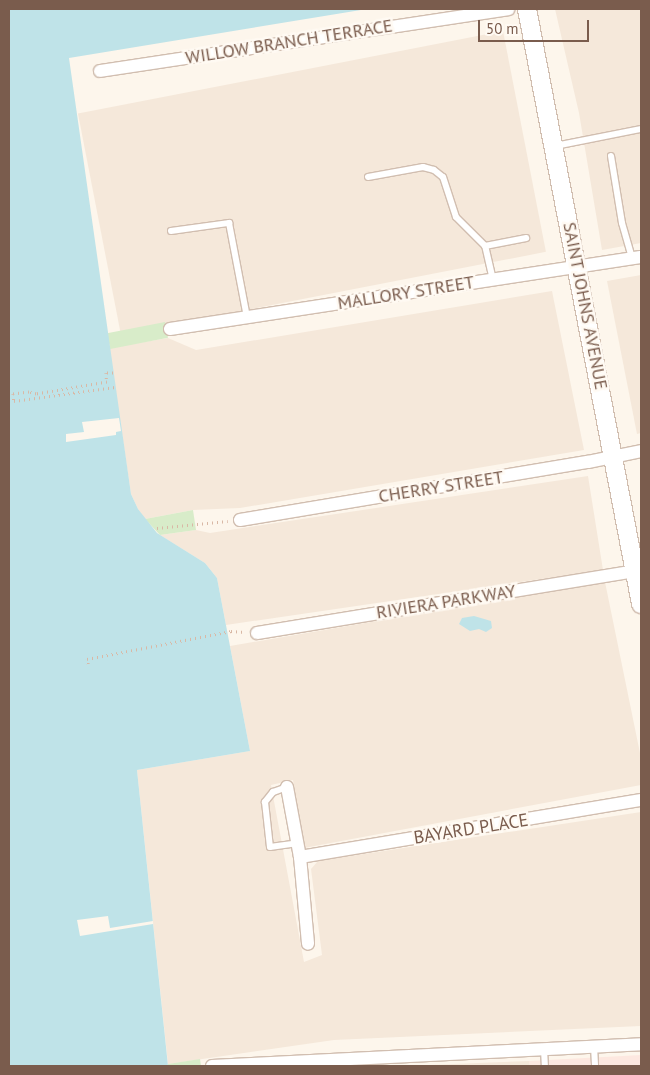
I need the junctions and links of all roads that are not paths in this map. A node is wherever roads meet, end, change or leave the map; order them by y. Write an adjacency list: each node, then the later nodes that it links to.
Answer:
1 (508, 9): 3 (street, WILLOW BRANCH TERRACE)
2 (527, 9): 5 (main road, SAINT JOHNS AVENUE)
3 (100, 70)
4 (641, 129): 5 (lane)
5 (554, 146): 12 (main road, SAINT JOHNS AVENUE)
6 (611, 156): 11 (lane)
7 (368, 177): 10 (lane)
8 (171, 230): 14 (lane)
9 (526, 238): 10 (lane)
10 (485, 246): 13 (lane)
11 (637, 258): 12 (street, MALLORY STREET)
12 (578, 267): 13 (street, MALLORY STREET); 17 (main road, SAINT JOHNS AVENUE)
13 (493, 280): 14 (street, MALLORY STREET)
14 (247, 317): 15 (street, MALLORY STREET)
15 (170, 329)
16 (641, 451): 17 (street, CHERRY STREET)
17 (614, 456): 18 (street, CHERRY STREET); 19 (main road, SAINT JOHNS AVENUE)
18 (240, 520)
19 (635, 571): 20 (main road, SAINT JOHNS AVENUE); 21 (street, RIVIERA PARKWAY)
20 (641, 604)
21 (257, 633)
22 (287, 787): 24 (street); 24 (lane)
23 (641, 800): 25 (street, BAYARD PLACE)
24 (298, 843): 25 (street)
25 (300, 857): 26 (street)
26 (308, 944)
27 (641, 1044): 28 (street)
28 (594, 1046): 29 (street); 32 (lane)
29 (544, 1049): 30 (street); 31 (lane)
30 (212, 1066)
31 (545, 1066)
32 (595, 1066)

